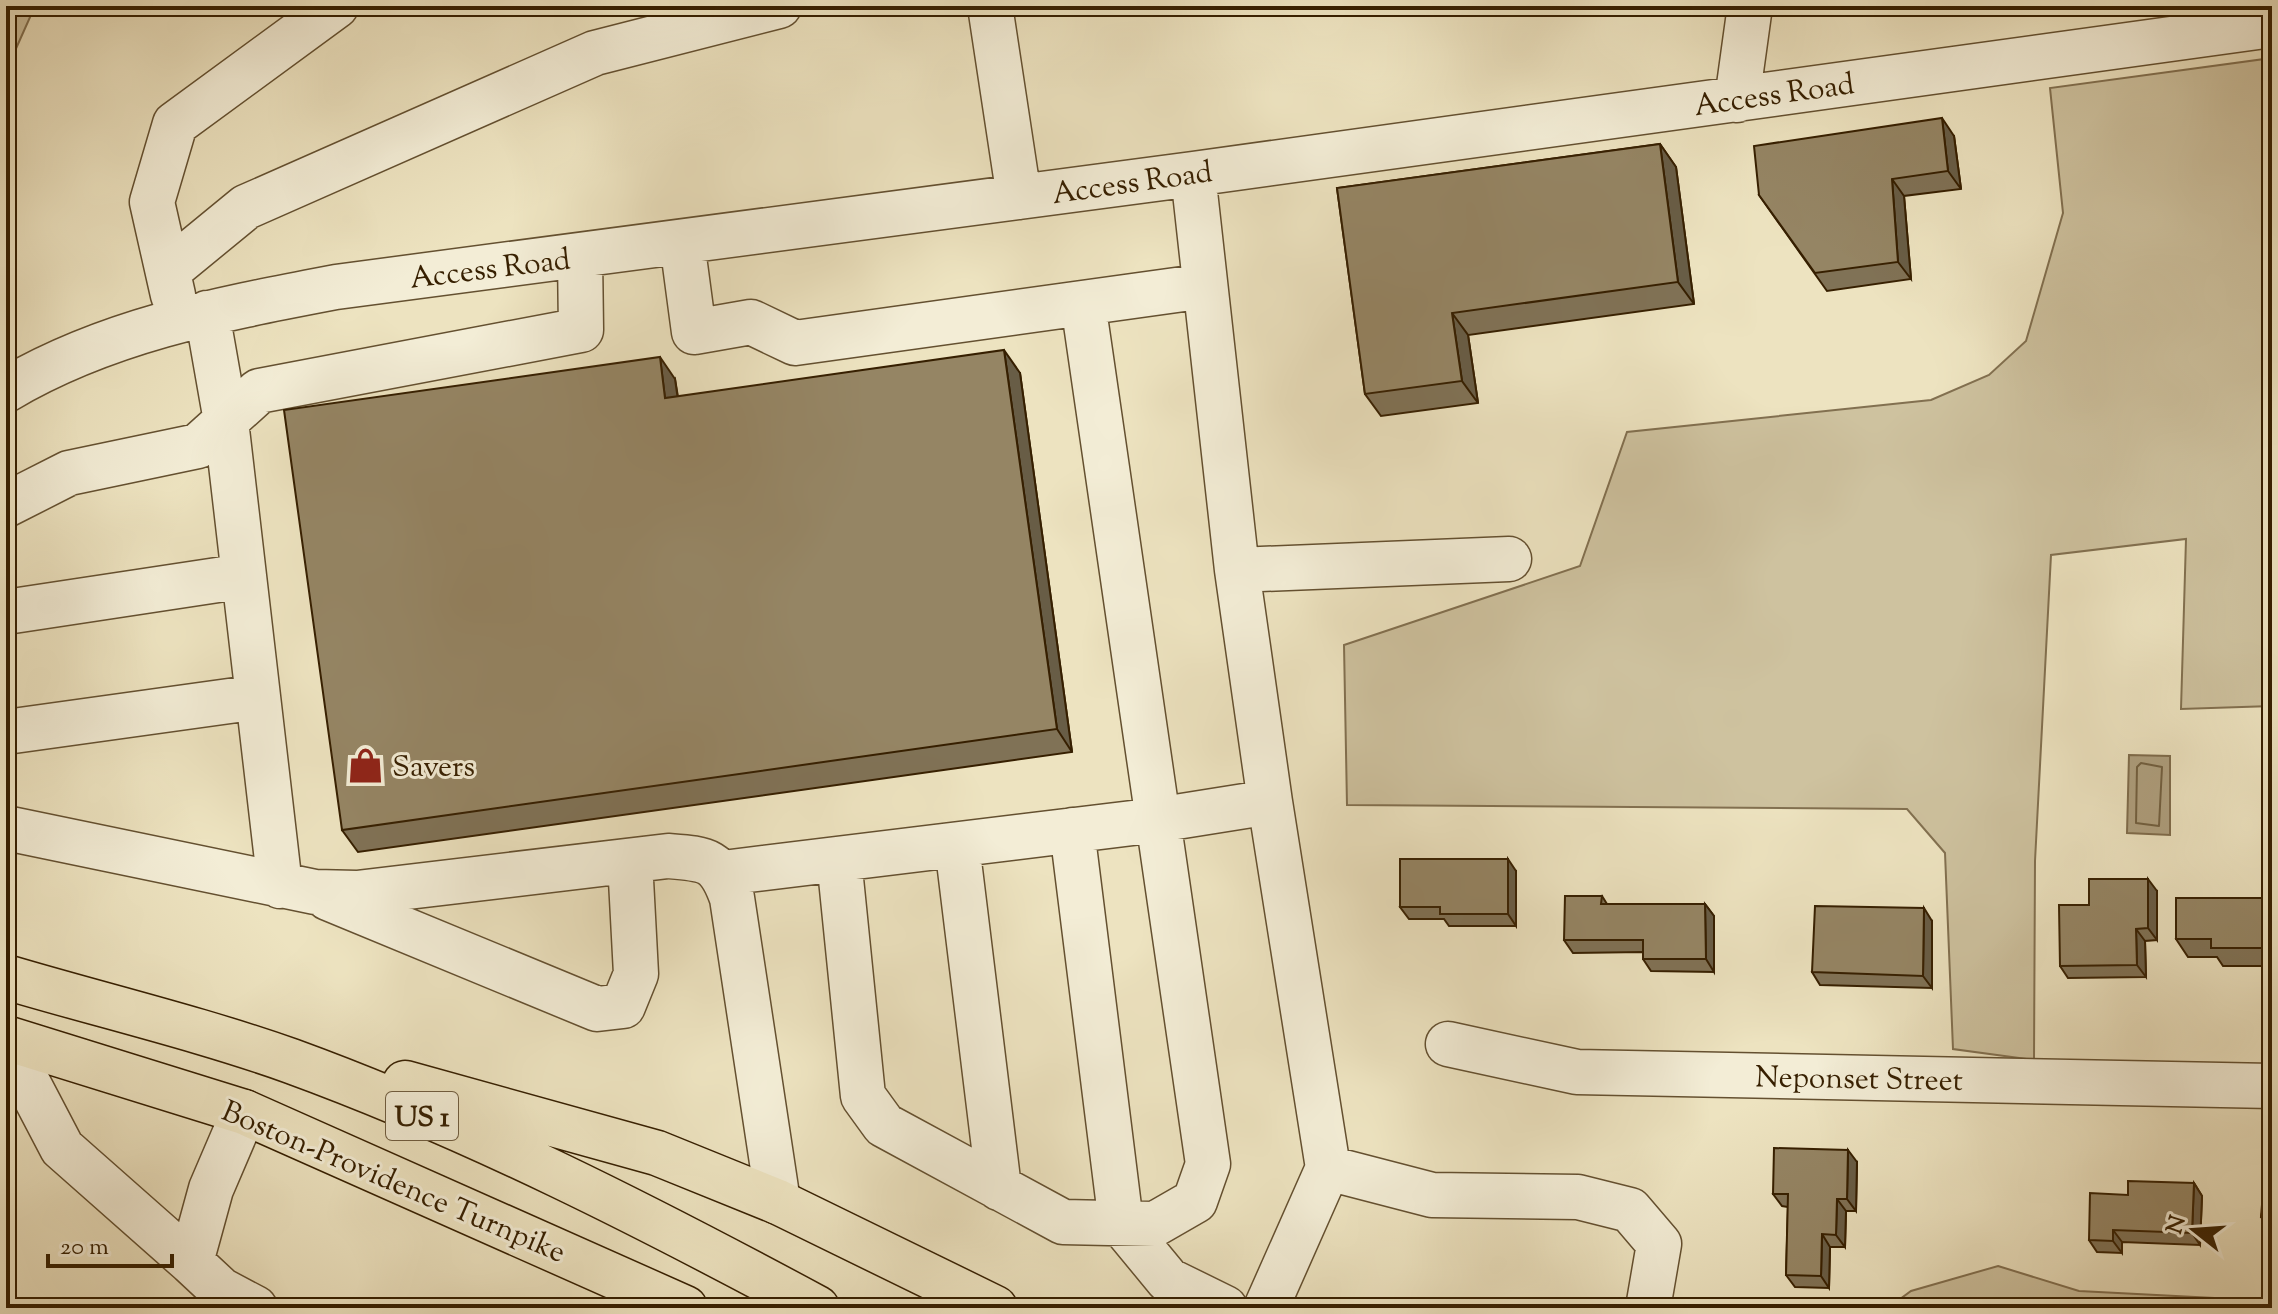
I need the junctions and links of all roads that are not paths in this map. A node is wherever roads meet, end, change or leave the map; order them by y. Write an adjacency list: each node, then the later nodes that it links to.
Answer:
1 (336, 6): 11 (street)
2 (779, 6): 11 (street)
3 (990, 6): 8 (street)
4 (1750, 6): 6 (street)
5 (2272, 25): 6 (street, Access Road)
6 (1737, 100): 7 (street, Access Road)
7 (1193, 174): 8 (street, Access Road); 12 (street)
8 (1019, 197): 9 (street, Access Road)
9 (682, 242): 10 (street, Access Road); 13 (street)
10 (580, 256): 14 (street, Access Road); 16 (street)
11 (168, 271): 14 (street)
12 (1205, 286): 13 (street); 19 (street)
13 (1083, 303): 25 (street)
14 (193, 317): 15 (street, Access Road); 16 (street)
15 (6, 390)
16 (226, 421): 17 (street); 20 (street)
17 (6, 505)
18 (1509, 559): 19 (street)
19 (1237, 570): 24 (street)
20 (244, 576): 21 (street); 22 (street)
21 (6, 612)
22 (258, 697): 23 (street); 32 (street)
23 (6, 732)
24 (1270, 802): 25 (street); 39 (street)
25 (1157, 820): 27 (street); 43 (street)
26 (6, 828): 32 (street)
27 (1072, 830): 28 (street); 43 (street)
28 (957, 845): 29 (street); 40 (street)
29 (839, 859): 31 (street); 40 (street)
30 (630, 861): 31 (street); 32 (street); 32 (street)
31 (723, 873): 41 (street)
32 (297, 889)
33 (6, 977): 36 (main road, US 1)
34 (6, 1040): 38 (main road, Boston-Providence Turnpike / US 1); 44 (street)
35 (1448, 1044): 37 (street, Neponset Street)
36 (290, 1061): 41 (main road); 48 (main road, US 1)
37 (2272, 1086)
38 (244, 1112): 42 (main road, Boston-Providence Turnpike / US 1); 44 (street)
39 (1328, 1168): 51 (street); 52 (street)
40 (999, 1188): 43 (street)
41 (778, 1202): 49 (main road)
42 (486, 1217): 46 (main road); 47 (main road, Boston-Providence Turnpike / US 1)
43 (1121, 1223): 50 (street)
44 (191, 1262): 45 (street)
45 (255, 1308)
46 (615, 1308)
47 (685, 1308)
48 (817, 1308)
49 (995, 1308)
50 (1225, 1308)
51 (1266, 1308)
52 (1648, 1308)

